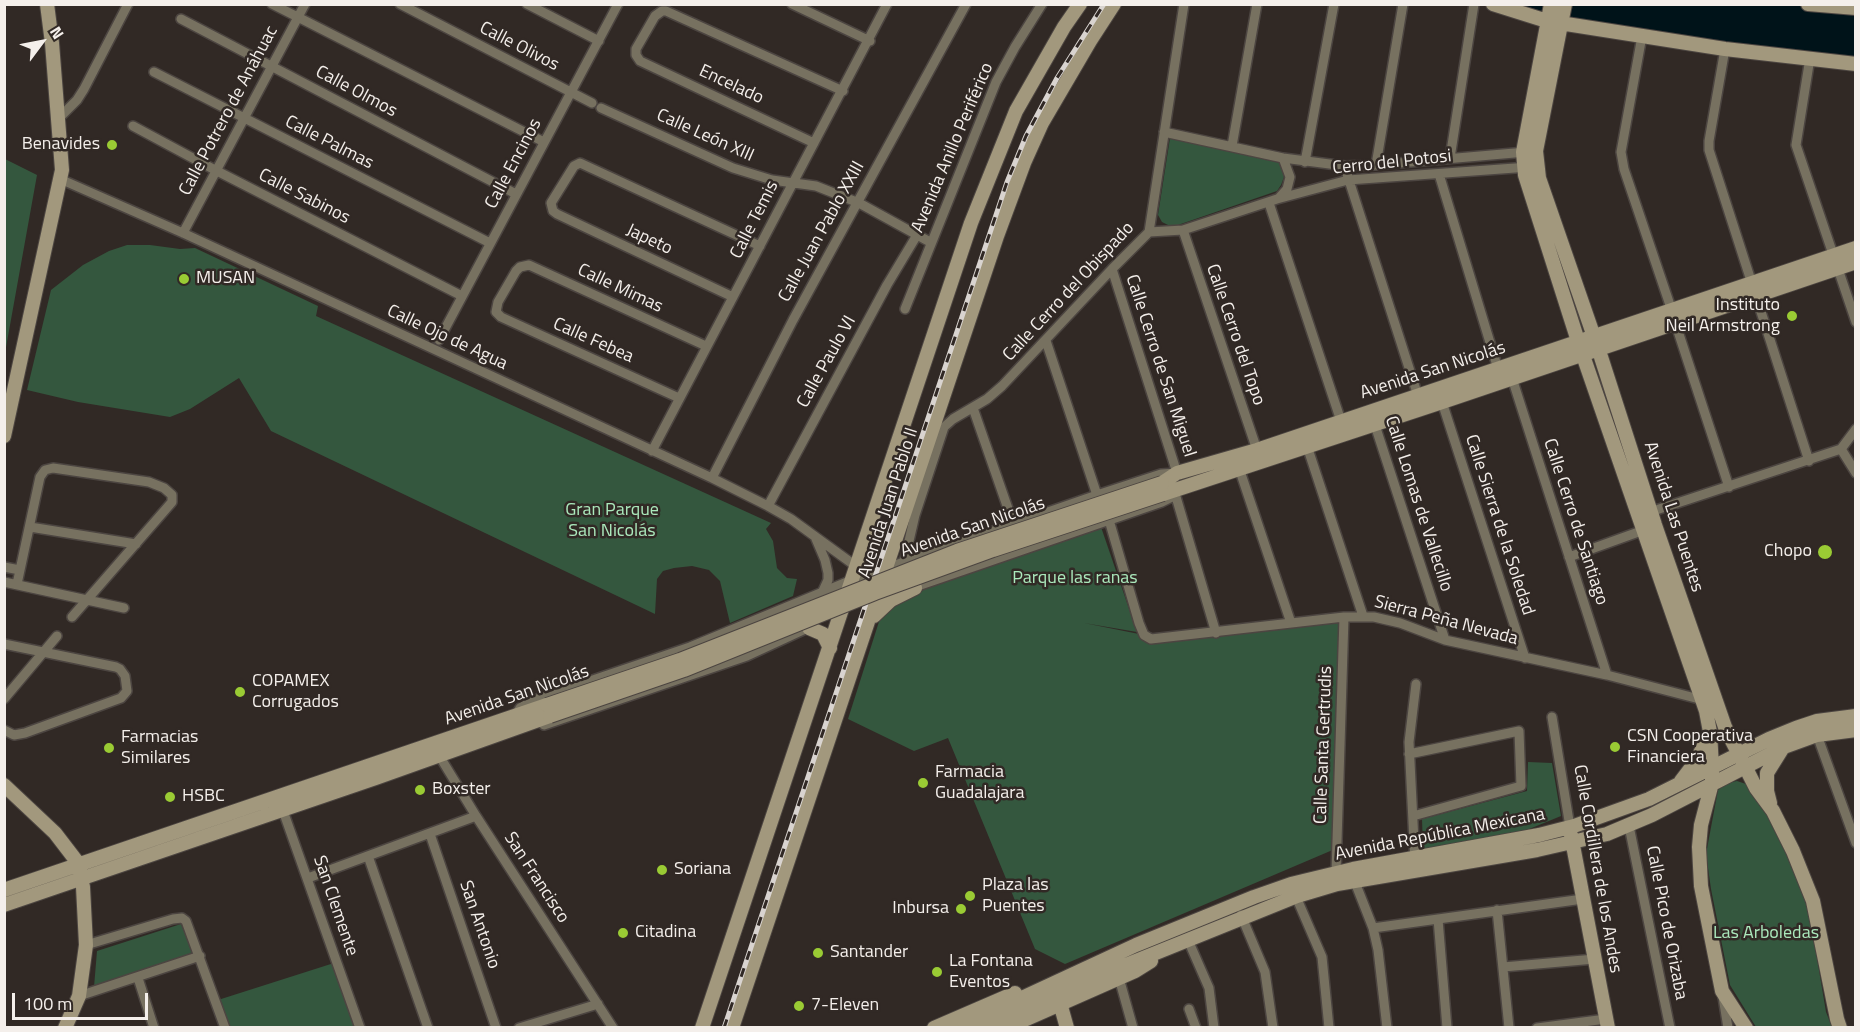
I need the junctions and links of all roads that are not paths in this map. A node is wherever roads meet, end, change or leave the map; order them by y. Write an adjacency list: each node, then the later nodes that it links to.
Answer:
1 (128, 4): 37 (street)
2 (272, 4): 23 (street)
3 (305, 4): 23 (street, Calle Potrero de Anáhuac)
4 (400, 4): 34 (street, Calle Olivos)
5 (527, 4): 26 (street)
6 (618, 4): 26 (street, Calle Encinos)
7 (792, 4): 27 (street)
8 (888, 4): 27 (street, Calle Temis)
9 (966, 4): 58 (street, Calle Juan Pablo XXIII)
10 (1042, 4): 63 (street, Avenida Anillo Periférico)
11 (1080, 4): 127 (street, Avenida Juan Pablo II)
12 (1114, 4): 125 (street, Avenida Juan Pablo II)
13 (1184, 4): 40 (street, Calle Cerro del Obispado)
14 (1257, 4): 43 (street)
15 (1334, 4): 47 (street)
16 (1403, 4): 48 (street)
17 (1474, 4): 46 (street)
18 (1493, 4): 22 (street)
19 (1808, 4): 21 (street)
20 (47, 5): 37 (street)
21 (1856, 8)
22 (1556, 13): 25 (street); 44 (street, Avenida Las Puentes)
23 (297, 18): 31 (street, Calle Potrero de Anáhuac); 41 (street)
24 (181, 19): 31 (street, Calle Olmos)
25 (1642, 36): 28 (street); 77 (street)
26 (599, 41): 34 (street, Calle Encinos)
27 (870, 41): 33 (street, Calle Temis)
28 (1725, 49): 29 (street); 70 (street)
29 (1809, 58): 30 (street); 67 (street)
30 (1856, 64)
31 (271, 66): 38 (street, Calle Potrero de Anáhuac); 56 (street, Calle Olmos)
32 (154, 72): 38 (street, Calle Palmas)
33 (843, 91): 42 (street, Calle Temis); 42 (street, Encelado)
34 (571, 92): 35 (street, Calle Olivos); 41 (street, Calle Encinos)
35 (592, 103)
36 (601, 108): 55 (street, Calle León XIII)
37 (59, 118): 53 (street)
38 (243, 118): 51 (street, Calle Potrero de Anáhuac); 64 (street, Calle Palmas)
39 (133, 126): 51 (street, Calle Sabinos)
40 (1164, 132): 43 (street, Cerro del Potosi); 60 (street, Calle Cerro del Obispado)
41 (544, 142): 56 (street, Calle Encinos)
42 (814, 143): 55 (street, Calle Temis)
43 (1232, 146): 45 (street, Cerro del Potosi)
44 (1530, 152): 46 (street, Cerro del Potosi); 50 (street, Avenida Las Puentes)
45 (1283, 158): 47 (street, Cerro del Potosi); 57 (street)
46 (1450, 158): 48 (street, Cerro del Potosi)
47 (1305, 162): 49 (street, Cerro del Potosi)
48 (1376, 165): 49 (street, Cerro del Potosi)
49 (1345, 166): 54 (street)
50 (1530, 167): 52 (street, Cerro del Potosi); 75 (street, Avenida Las Puentes); 76 (street, Avenida Las Puentes)
51 (215, 170): 61 (street, Calle Potrero de Anáhuac); 71 (street, Calle Sabinos)
52 (1439, 174): 54 (street, Cerro del Potosi); 88 (street)
53 (60, 179): 61 (street, Calle Ojo de Agua); 95 (street)
54 (1348, 180): 57 (street, Cerro del Potosi); 92 (street)
55 (792, 182): 58 (street, Calle León XIII); 65 (street, Calle Temis)
56 (516, 194): 64 (street, Calle Encinos)
57 (1273, 201): 59 (street, Cerro del Potosi); 98 (street)
58 (859, 203): 62 (street, Calle León XIII); 109 (street, Calle Juan Pablo XXIII)
59 (1183, 230): 60 (street, Cerro del Potosi); 103 (street, Calle Cerro del Topo)
60 (1149, 232): 69 (street, Calle Cerro del Obispado)
61 (183, 233): 104 (street, Calle Ojo de Agua)
62 (917, 236): 63 (street, Calle León XIII); 113 (street, Calle Paulo VI)
63 (930, 242): 73 (street, Avenida Anillo Periférico)
64 (490, 243): 71 (street, Calle Encinos)
65 (760, 246): 72 (street, Calle Temis); 72 (street, Japeto)
66 (1856, 248): 67 (street, Avenida San Nicolás)
67 (1834, 262): 68 (street, Avenida San Nicolás); 70 (street, Avenida San Nicolás); 78 (street)
68 (1856, 262)
69 (1112, 268): 82 (street, Calle Cerro del Obispado); 107 (street, Calle Cerro de San Miguel)
70 (1755, 288): 77 (street, Avenida San Nicolás); 105 (street)
71 (462, 296): 81 (street, Calle Encinos)
72 (733, 297): 84 (street, Calle Temis)
73 (905, 309)
74 (496, 312): 84 (street, Calle Mimas); 93 (street, Calle Febea)
75 (1586, 314): 79 (street); 80 (street, Avenida Las Puentes)
76 (1570, 315): 85 (street, Avenida Las Puentes); 87 (street)
77 (1673, 315): 79 (street, Avenida San Nicolás); 83 (street, Avenida San Nicolás); 110 (street)
78 (1856, 322)
79 (1618, 327): 80 (street, Avenida San Nicolás)
80 (1594, 335): 85 (street, Avenida San Nicolás); 86 (street, Avenida Las Puentes)
81 (439, 340)
82 (1046, 341): 96 (street, Calle Cerro del Obispado); 112 (street)
83 (1622, 341): 86 (street, Avenida San Nicolás); 89 (street)
84 (706, 346): 93 (street, Calle Temis)
85 (1581, 347): 86 (street, Avenida San Nicolás); 87 (street, Avenida San Nicolás); 91 (street, Avenida Las Puentes)
86 (1599, 349): 89 (street, Avenida Las Puentes)
87 (1548, 359): 88 (street, Avenida San Nicolás); 90 (street, Avenida San Nicolás); 91 (street)
88 (1498, 369): 92 (street, Avenida San Nicolás)
89 (1607, 375): 114 (street, Avenida Las Puentes)
90 (1512, 378): 94 (street, Avenida San Nicolás); 122 (street, Calle Cerro de Santiago)
91 (1595, 388): 114 (street, Avenida Las Puentes)
92 (1418, 396): 97 (street, Avenida San Nicolás)
93 (679, 398): 104 (street, Calle Temis)
94 (1442, 402): 97 (street, Avenida San Nicolás); 149 (street, Calle Sierra de la Soledad)
95 (7, 408): 100 (street)
96 (973, 408): 116 (street); 123 (street, Calle Cerro del Obispado)
97 (1373, 417): 98 (street, Avenida San Nicolás); 101 (street, Avenida San Nicolás); 145 (street, Calle Lomas de Vallecillo)
98 (1341, 421): 103 (street, Avenida San Nicolás)
99 (1856, 429): 102 (street)
100 (4, 436)
101 (1307, 446): 106 (street, Avenida San Nicolás); 137 (street)
102 (1841, 449): 105 (street); 108 (street)
103 (1257, 450): 107 (street, Avenida San Nicolás)
104 (652, 451): 109 (street, Calle Ojo de Agua)
105 (1809, 461): 110 (street)
106 (1239, 468): 111 (street, Avenida San Nicolás); 141 (street)
107 (1177, 473): 111 (street, Avenida San Nicolás); 112 (street)
108 (1856, 473)
109 (711, 478): 113 (street, Calle Ojo de Agua)
110 (1729, 487): 114 (street)
111 (1166, 489): 115 (street); 143 (street); 156 (street, Avenida San Nicolás, bridge)
112 (1097, 495): 116 (street)
113 (768, 506): 119 (street, Calle Ojo de Agua)
114 (1645, 514): 118 (street, Avenida Las Puentes); 136 (street, Avenida Las Puentes)
115 (1108, 520): 130 (street); 143 (street, Sierra Peña Nevada)
116 (1013, 523): 123 (street)
117 (30, 527): 120 (street); 120 (street); 126 (street)
118 (1644, 530): 121 (street, Avenida Las Puentes); 122 (street)
119 (815, 536): 127 (street, Calle Ojo de Agua); 131 (street)
120 (135, 544): 133 (street)
121 (1651, 549): 136 (street); 153 (street, Avenida Las Puentes)
122 (1569, 557): 150 (street, Calle Cerro de Santiago)
123 (903, 563): 125 (street); 130 (street, Calle Cerro del Obispado)
124 (4, 567): 126 (street)
125 (885, 569): 127 (street); 132 (street, Avenida Juan Pablo II)
126 (21, 570): 129 (street)
127 (858, 574): 131 (street); 132 (street, Calle Ojo de Agua); 135 (street, Avenida Juan Pablo II)
128 (4, 582): 129 (street)
129 (17, 584): 133 (street)
130 (910, 589): 132 (street); 140 (street)
131 (818, 595): 142 (street); 156 (street)
132 (878, 596): 135 (street); 140 (street, Avenida Juan Pablo II)
133 (88, 600): 134 (street); 138 (street)
134 (124, 608)
135 (841, 611): 142 (street); 147 (street, Avenida Juan Pablo II)
136 (1686, 613): 157 (street, Avenida Las Puentes)
137 (1363, 616): 139 (street, Sierra Peña Nevada); 145 (street, Sierra Peña Nevada)
138 (72, 617)
139 (1344, 617): 141 (street, Sierra Peña Nevada); 185 (street, Calle Santa Gertrudis)
140 (869, 622): 224 (street, Avenida Juan Pablo II)
141 (1291, 623): 143 (street, Sierra Peña Nevada)
142 (815, 624): 147 (street); 156 (street)
143 (1216, 633)
144 (57, 636): 148 (street)
145 (1445, 640): 149 (street, Sierra Peña Nevada)
146 (4, 644): 148 (street)
147 (830, 648): 223 (street, Avenida Juan Pablo II)
148 (43, 652): 152 (street); 158 (street)
149 (1525, 658): 150 (street, Sierra Peña Nevada)
150 (1607, 675): 153 (street, Sierra Peña Nevada)
151 (1416, 684): 165 (street)
152 (4, 699)
153 (1703, 700): 160 (street, Avenida Las Puentes)
154 (1856, 716): 162 (street, Avenida República Mexicana)
155 (1552, 717): 178 (street, Calle Cordillera de los Andes)
156 (518, 722): 164 (street, Avenida San Nicolás)
157 (1725, 727): 162 (street); 166 (street, Avenida Las Puentes)
158 (4, 730)
159 (1856, 730): 161 (street, Avenida República Mexicana)
160 (1710, 732): 167 (street, Avenida Las Puentes); 171 (street)
161 (1817, 735): 163 (street, Avenida República Mexicana); 181 (street)
162 (1769, 739): 166 (street, Avenida República Mexicana)
163 (1784, 747): 168 (street, Avenida República Mexicana); 174 (street)
164 (436, 750): 172 (street, Avenida San Nicolás); 173 (street, Avenida San Nicolás); 175 (street, San Francisco)
165 (1408, 754): 176 (street); 176 (street)
166 (1738, 754): 167 (street, Avenida República Mexicana); 168 (street, Avenida Las Puentes)
167 (1712, 767): 169 (street, Avenida Las Puentes); 171 (street, Avenida República Mexicana)
168 (1744, 767): 169 (street, Avenida República Mexicana); 174 (street, Avenida Las Puentes)
169 (1712, 783): 177 (street, Avenida República Mexicana); 206 (street, Avenida Las Puentes)
170 (4, 785): 183 (street)
171 (1677, 785): 178 (street, Avenida República Mexicana)
172 (278, 797): 173 (street, San Clemente); 183 (street, Avenida San Nicolás)
173 (283, 810): 187 (street, San Clemente); 188 (street, Avenida San Nicolás)
174 (1773, 811): 240 (street, Avenida Las Puentes)
175 (476, 816): 179 (street); 210 (street, San Francisco)
176 (1413, 816): 184 (street)
177 (1629, 826): 180 (street, Avenida República Mexicana); 237 (street, Calle Pico de Orizaba)
178 (1569, 827): 180 (street, Calle Cordillera de los Andes); 184 (street, Avenida República Mexicana)
179 (430, 834): 182 (street); 220 (street, San Antonio)
180 (1573, 843): 184 (street, Avenida República Mexicana); 191 (street, Calle Cordillera de los Andes)
181 (1856, 843)
182 (368, 856): 187 (street); 219 (street)
183 (78, 863): 188 (street); 189 (street, Avenida San Nicolás)
184 (1415, 864): 186 (street, Avenida República Mexicana)
185 (1336, 873): 186 (street, Avenida República Mexicana); 190 (street, Avenida República Mexicana)
186 (1353, 875): 190 (street, Avenida República Mexicana); 197 (street)
187 (308, 878): 218 (street, San Clemente)
188 (82, 880): 193 (street, Avenida San Nicolás); 199 (street)
189 (4, 890)
190 (1294, 890): 192 (street, Avenida República Mexicana); 195 (street, Avenida República Mexicana); 233 (street)
191 (1583, 899): 194 (street); 202 (street, Calle Cordillera de los Andes)
192 (1236, 904): 195 (street); 207 (street, Avenida República Mexicana)
193 (4, 906)
194 (1497, 910): 196 (street); 203 (street)
195 (1242, 917): 198 (street, Avenida República Mexicana); 232 (street)
196 (1438, 919): 197 (street); 235 (street)
197 (1373, 928): 234 (street)
198 (1188, 939): 200 (street, Avenida República Mexicana); 231 (street)
199 (86, 945): 201 (street); 208 (street)
200 (1159, 951): 205 (street, Avenida República Mexicana); 212 (street, Avenida República Mexicana)
201 (200, 956): 204 (street); 217 (street)
202 (1595, 959): 203 (street); 213 (street, Calle Cordillera de los Andes)
203 (1503, 967): 236 (street)
204 (138, 978): 208 (street); 216 (street)
205 (1119, 978): 209 (street, Avenida República Mexicana); 229 (street)
206 (1722, 992): 238 (street); 239 (street, Avenida Las Puentes)
207 (1032, 993): 212 (street, Avenida República Mexicana); 225 (street, Avenida República Mexicana)
208 (79, 996): 215 (street)
209 (1060, 1003): 212 (street, Avenida República Mexicana); 228 (street)
210 (598, 1004): 221 (street); 222 (street, San Francisco)
211 (1189, 1009): 230 (street)
212 (1006, 1017): 226 (street, Avenida República Mexicana); 227 (street, Avenida República Mexicana)
213 (1607, 1023): 214 (street)
214 (1541, 1027)
215 (65, 1028)
216 (154, 1028)
217 (225, 1028)
218 (360, 1028)
219 (428, 1028)
220 (496, 1028)
221 (519, 1028)
222 (613, 1028)
223 (702, 1028)
224 (732, 1028)
225 (934, 1028)
226 (957, 1028)
227 (981, 1028)
228 (1067, 1028)
229 (1133, 1028)
230 (1196, 1028)
231 (1214, 1028)
232 (1273, 1028)
233 (1329, 1028)
234 (1387, 1028)
235 (1447, 1028)
236 (1509, 1028)
237 (1670, 1028)
238 (1728, 1028)
239 (1746, 1028)
240 (1840, 1028)

